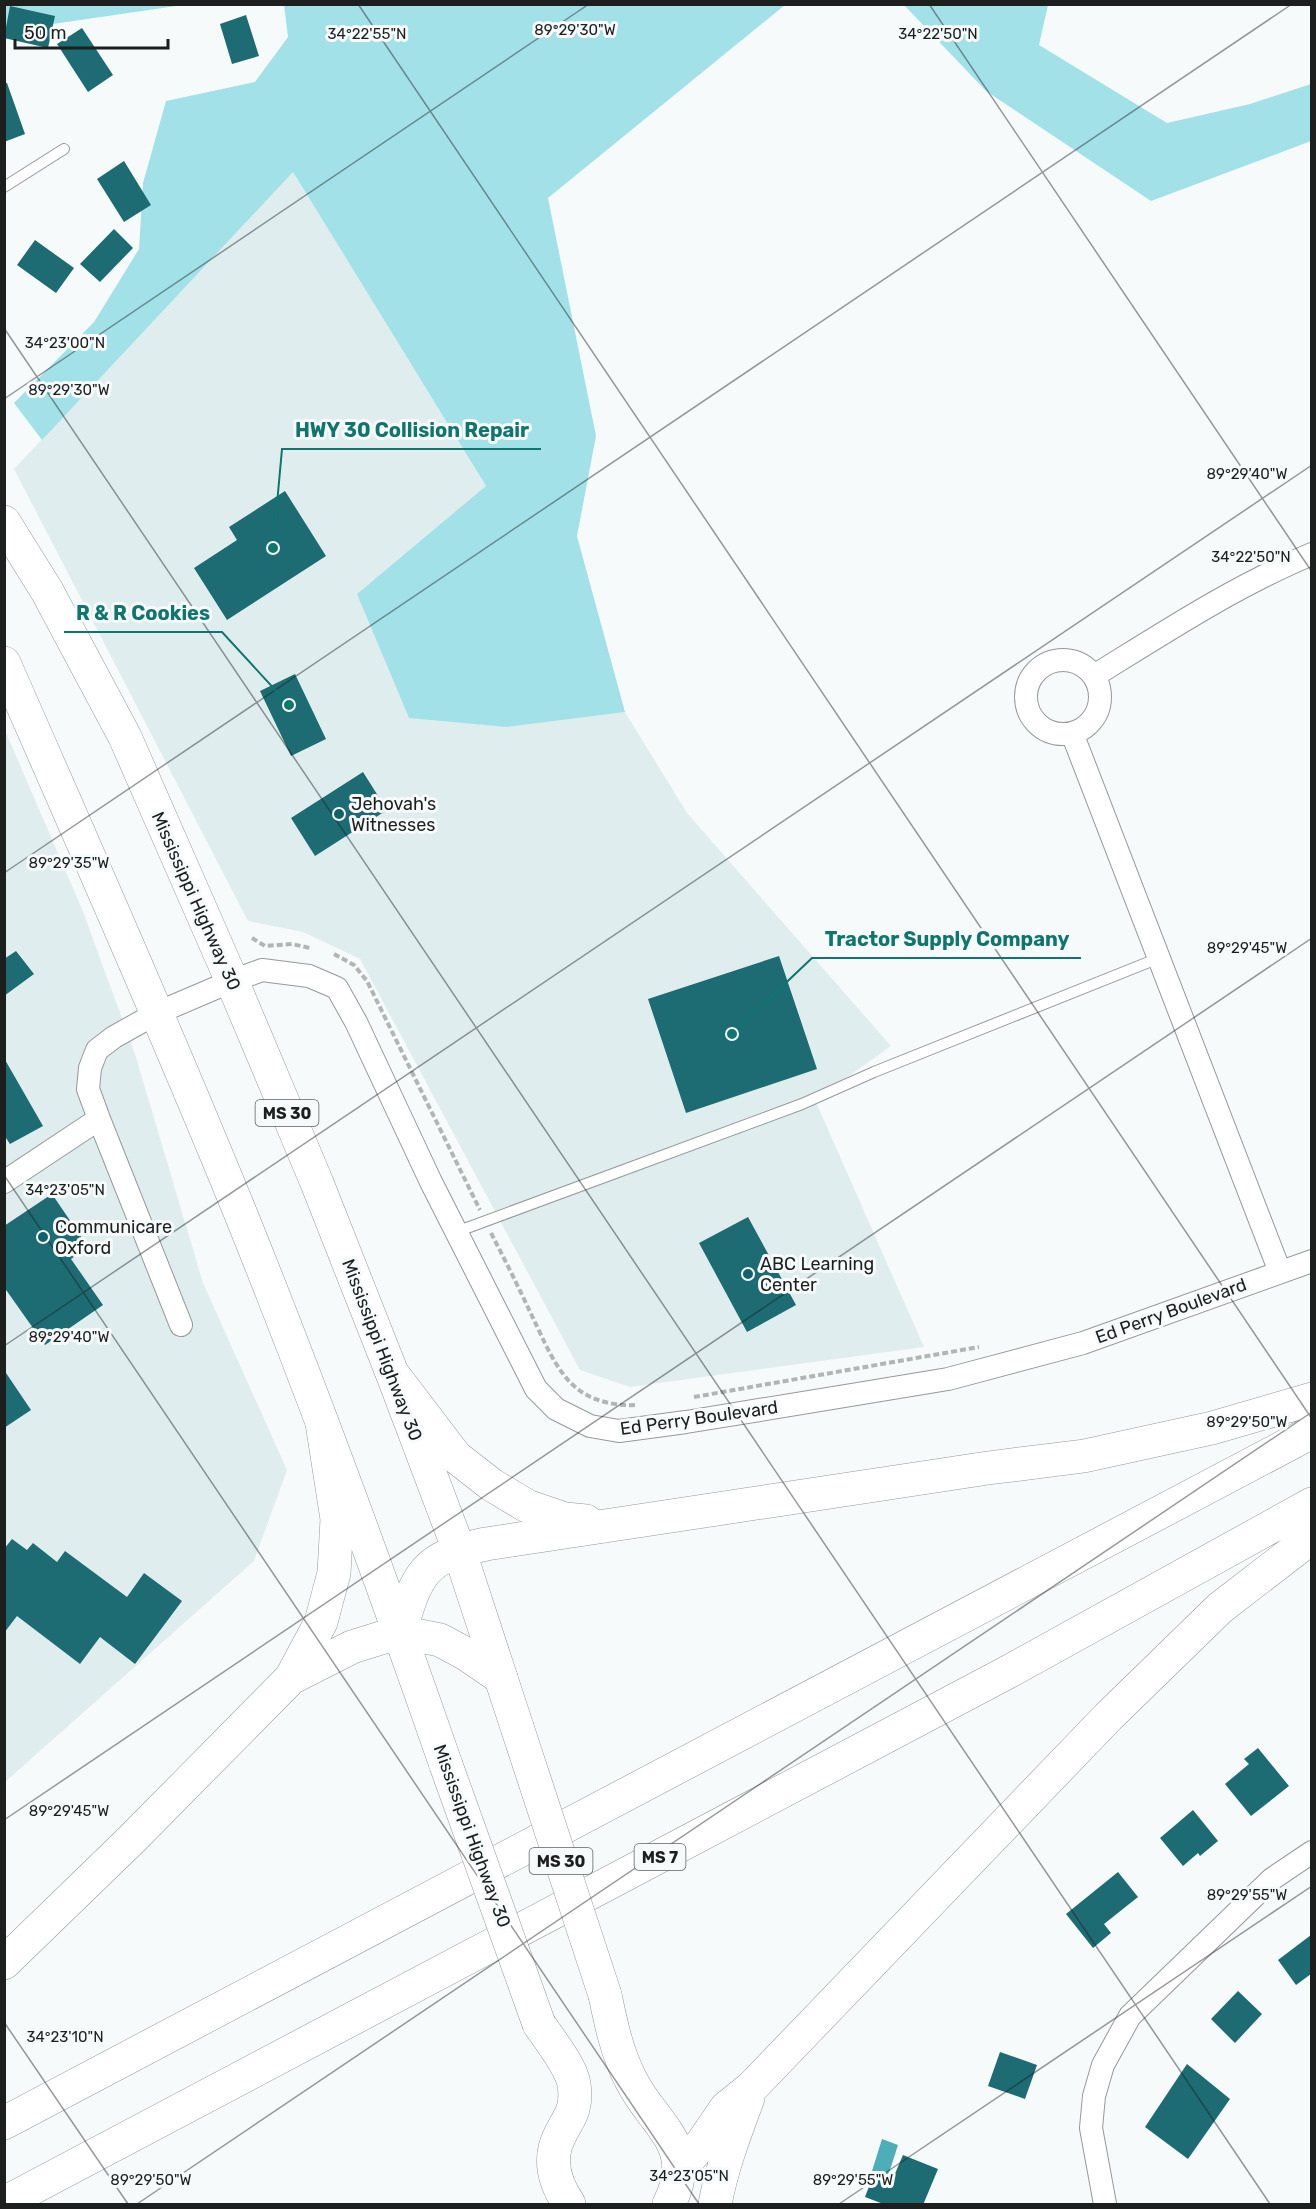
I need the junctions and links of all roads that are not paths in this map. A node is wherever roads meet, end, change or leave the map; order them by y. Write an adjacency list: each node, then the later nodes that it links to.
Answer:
1 (64, 149): 2 (lane)
2 (4, 188)
3 (6, 527): 9 (main road, Mississippi Highway 30 / MS 30)
4 (1311, 554): 6 (street)
5 (4, 663): 10 (main road, Mississippi Highway 30)
6 (1094, 676): 7 (street); 7 (street)
7 (1072, 733): 8 (street)
8 (1159, 958): 13 (lane); 15 (street)
9 (232, 981): 10 (street, Ed Perry Boulevard); 13 (street, Ed Perry Boulevard); 17 (main road, Mississippi Highway 30 / MS 30)
10 (157, 1013): 11 (street, Ed Perry Boulevard); 19 (main road, Mississippi Highway 30)
11 (99, 1119): 12 (street); 16 (street, Ed Perry Boulevard)
12 (4, 1182)
13 (456, 1232): 15 (street, Ed Perry Boulevard)
14 (1311, 1261): 15 (street, Ed Perry Boulevard)
15 (1280, 1272)
16 (181, 1325)
17 (392, 1373): 22 (main road); 24 (main road, Mississippi Highway 30 / MS 30)
18 (1311, 1399): 22 (main road)
19 (322, 1423): 25 (main road, Mississippi Highway 30); 26 (main road)
20 (1311, 1432): 31 (main road)
21 (1311, 1504): 33 (main road, MS 7)
22 (615, 1524): 24 (main road)
23 (1311, 1537): 30 (main road)
24 (459, 1550): 25 (main road); 27 (main road, Mississippi Highway 30 / MS 30)
25 (400, 1632): 26 (main road); 27 (main road); 34 (main road, Mississippi Highway 30, bridge)
26 (291, 1678): 29 (main road)
27 (501, 1678): 32 (main road, Mississippi Highway 30 / MS 30, bridge)
28 (1311, 1852): 37 (street)
29 (4, 1963)
30 (752, 2087): 32 (main road); 36 (main road)
31 (4, 2123)
32 (678, 2172): 35 (main road, Mississippi Highway 30 / MS 30)
33 (4, 2203)
34 (569, 2205)
35 (669, 2205)
36 (715, 2205)
37 (1105, 2205)

